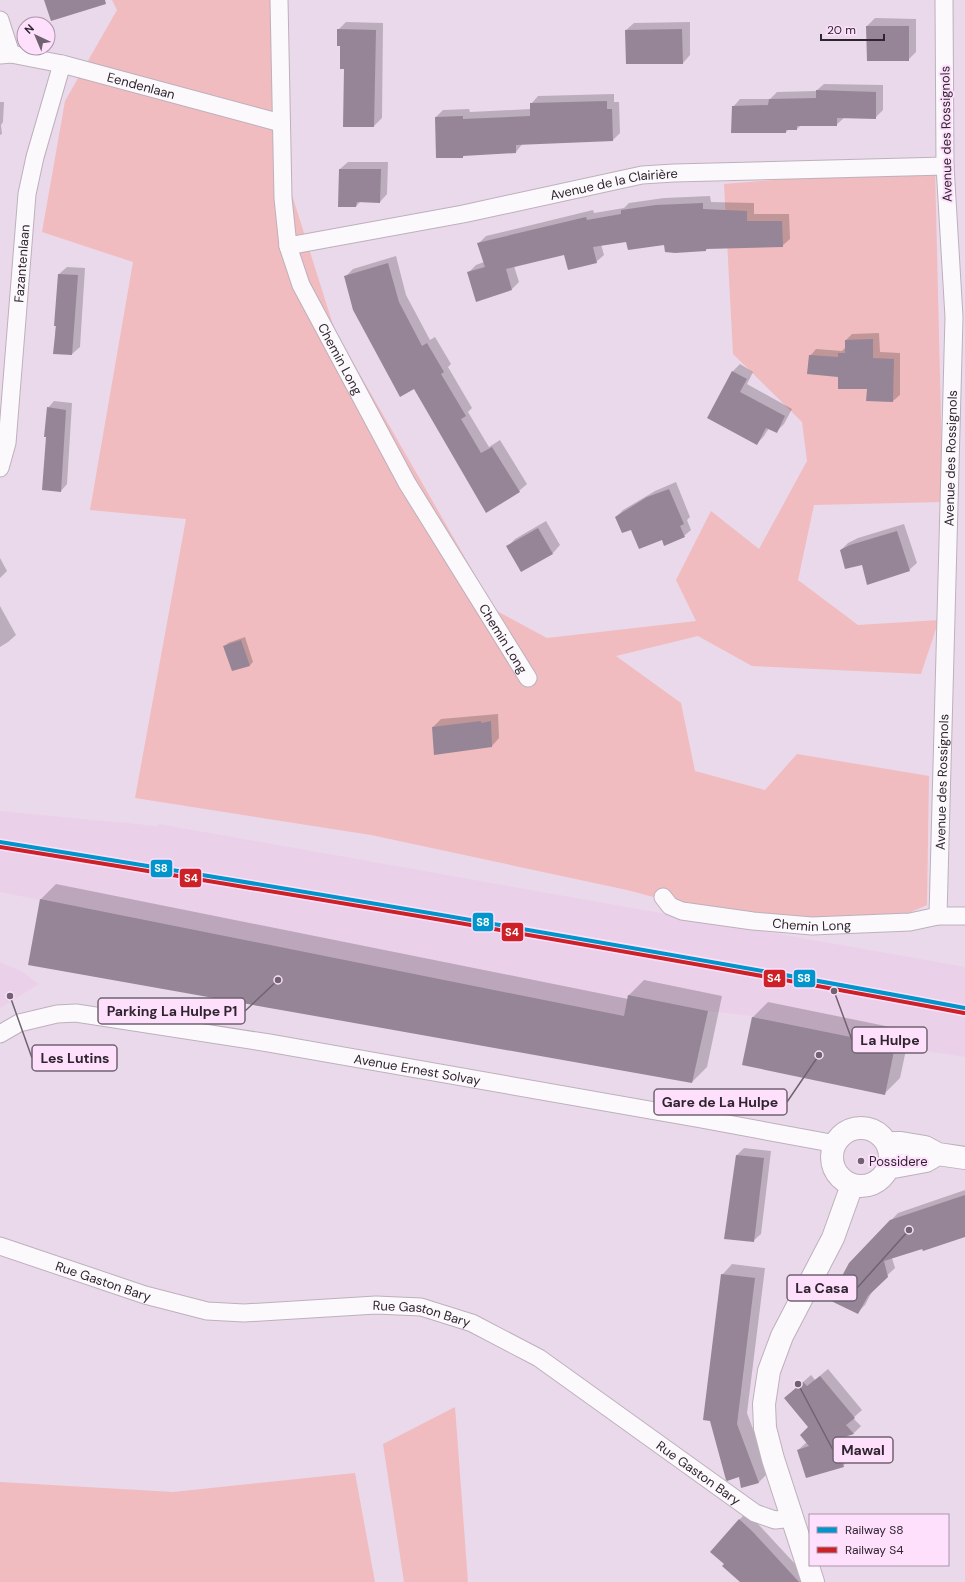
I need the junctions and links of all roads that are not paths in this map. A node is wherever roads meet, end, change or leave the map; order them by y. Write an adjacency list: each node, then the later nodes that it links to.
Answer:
1 (278, 0): 6 (street, Chemin Long)
2 (944, 0): 7 (street, Avenue des Rossignols)
3 (0, 20): 4 (street)
4 (5, 54): 5 (street, Eendenlaan)
5 (62, 64): 6 (street, Eendenlaan); 10 (street, Fazantenlaan)
6 (281, 123): 8 (street, Chemin Long)
7 (945, 166): 8 (street, Avenue de la Clairière); 9 (street, Avenue des Rossignols)
8 (288, 246): 11 (street, Chemin Long)
9 (959, 316): 13 (street, Avenue des Rossignols)
10 (0, 468)
11 (528, 678)
12 (663, 897): 13 (street, Chemin Long)
13 (938, 916): 14 (street, Chemin Long)
14 (965, 916)
15 (0, 1034): 17 (street, Avenue Ernest Solvay)
16 (887, 1143): 17 (main road); 18 (main road); 20 (main road)
17 (836, 1144): 21 (main road)
18 (938, 1154): 19 (main road); 20 (main road)
19 (965, 1158)
20 (888, 1168): 21 (main road)
21 (852, 1185): 23 (main road)
22 (0, 1246): 23 (street, Rue Gaston Bary)
23 (793, 1518): 24 (main road)
24 (813, 1582)

